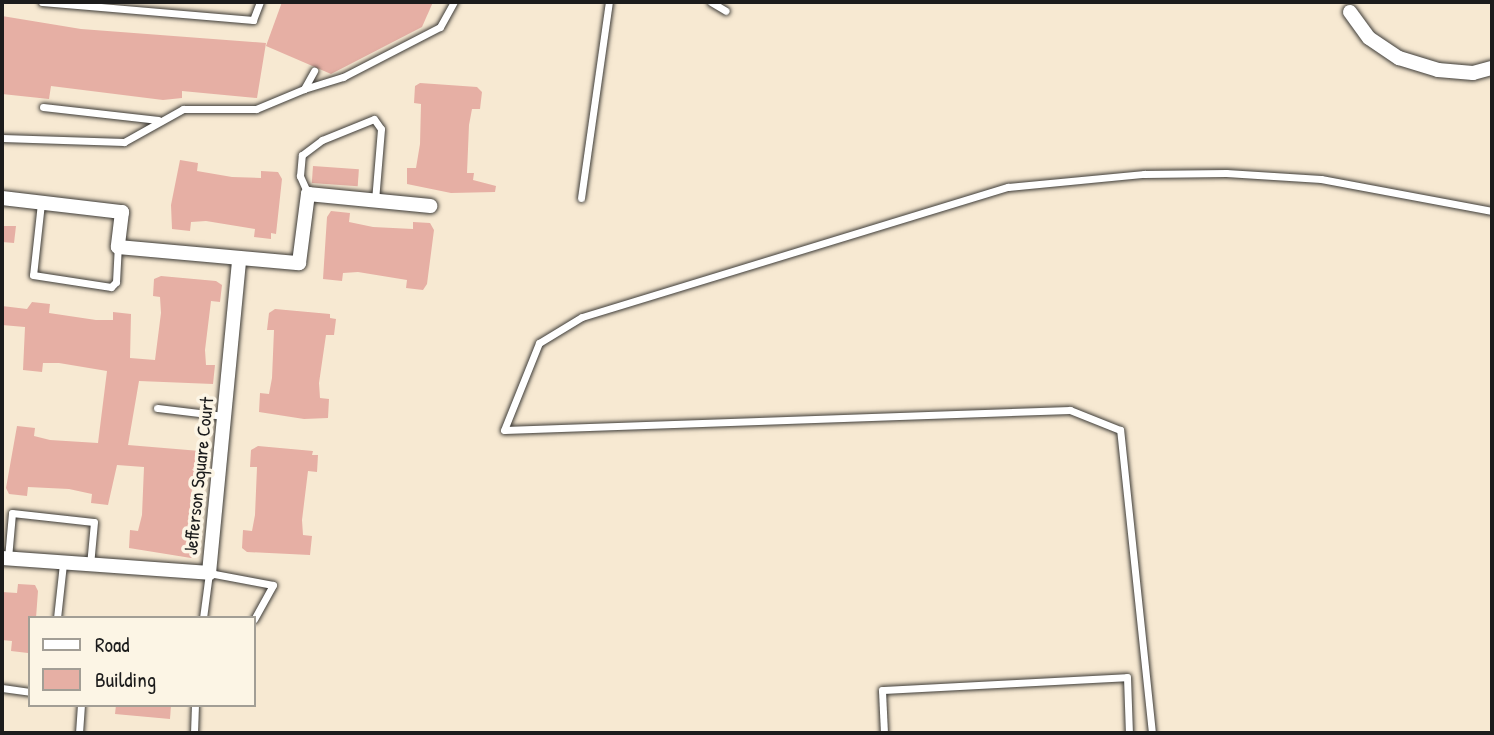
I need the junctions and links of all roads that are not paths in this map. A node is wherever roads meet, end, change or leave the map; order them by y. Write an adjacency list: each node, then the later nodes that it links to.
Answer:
1 (42, 2): 2 (lane)
2 (260, 2)
3 (454, 2): 10 (lane)
4 (609, 2): 16 (lane)
5 (711, 2): 6 (lane)
6 (726, 11)
7 (1350, 12): 8 (street)
8 (1492, 68)
9 (314, 71): 10 (lane)
10 (304, 89): 12 (lane)
11 (43, 107): 12 (lane)
12 (159, 120): 13 (lane)
13 (2, 138)
14 (308, 194): 17 (street); 17 (lane); 22 (street)
15 (2, 198): 18 (street)
16 (581, 198)
17 (375, 201): 19 (street)
18 (41, 202): 21 (street); 21 (lane)
19 (430, 206)
20 (1492, 211): 40 (lane)
21 (118, 247): 22 (street)
22 (239, 259): 24 (street, Jefferson Square Court)
23 (157, 408): 24 (lane)
24 (224, 416): 28 (street, Jefferson Square Court)
25 (5, 559): 26 (street, Jefferson Square Court); 27 (lane)
26 (63, 564): 27 (street, Jefferson Square Court); 29 (lane)
27 (90, 566): 28 (street, Jefferson Square Court)
28 (209, 573): 30 (lane); 31 (lane)
29 (57, 616)
30 (203, 616)
31 (256, 616)
32 (2, 688): 33 (lane)
33 (28, 692)
34 (81, 707): 36 (lane)
35 (195, 707): 37 (lane)
36 (79, 733)
37 (194, 733)
38 (884, 733): 39 (lane)
39 (1129, 733)
40 (1152, 733)

